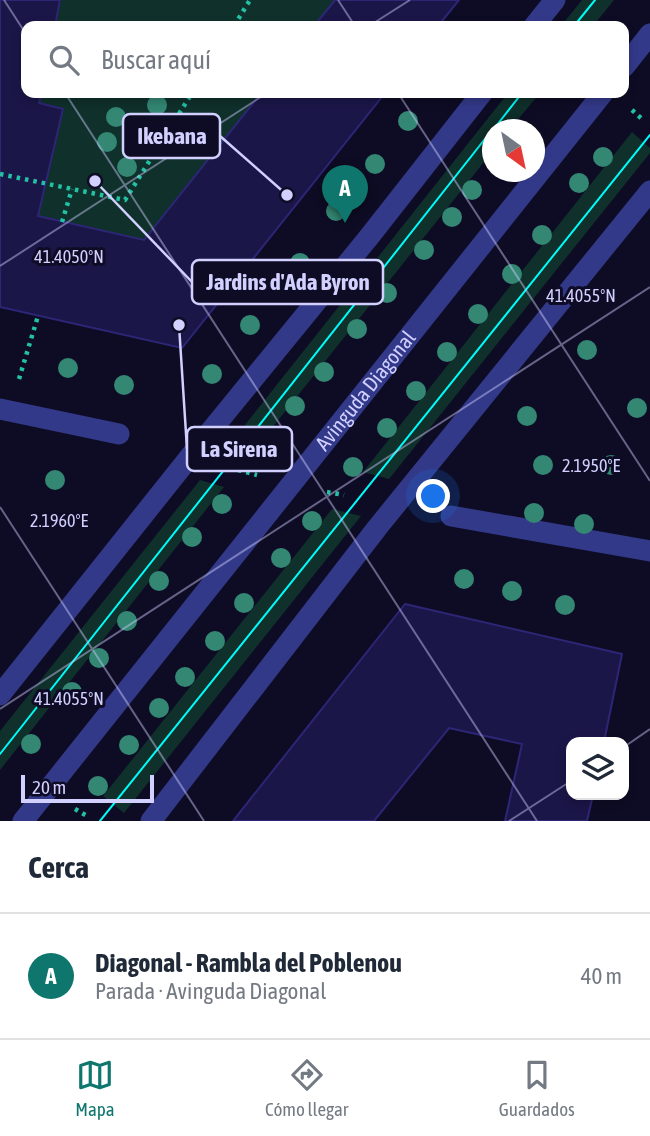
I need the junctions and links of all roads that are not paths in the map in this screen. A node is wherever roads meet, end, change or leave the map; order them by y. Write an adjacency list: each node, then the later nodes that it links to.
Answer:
1 (555, 0): 2 (street)
2 (538, 21)
3 (650, 34): 4 (street)
4 (629, 61)
5 (478, 98): 12 (street)
6 (599, 98): 13 (street, Avinguda Diagonal)
7 (650, 191): 14 (street)
8 (6, 410): 9 (street)
9 (118, 433)
10 (451, 516): 11 (street)
11 (650, 551)
12 (0, 695)
13 (23, 821)
14 (151, 821)

